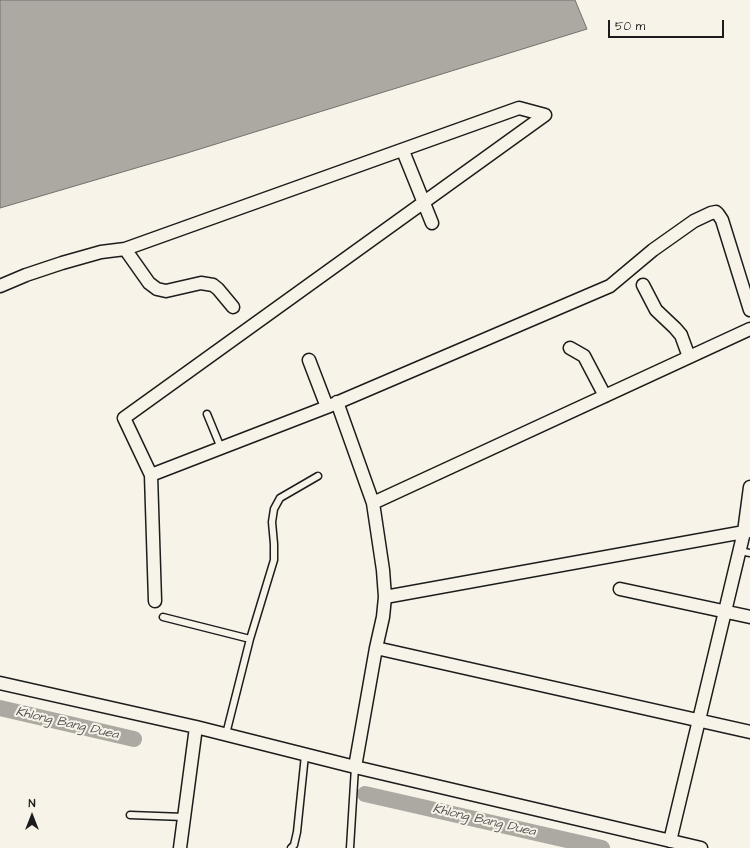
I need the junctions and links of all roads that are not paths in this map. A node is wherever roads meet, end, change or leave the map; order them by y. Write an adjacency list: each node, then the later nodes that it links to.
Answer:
1 (403, 151): 2 (street); 2 (street); 4 (street)
2 (423, 203): 3 (street); 17 (street)
3 (432, 223)
4 (125, 249): 6 (street); 7 (street)
5 (643, 285): 11 (street)
6 (0, 286)
7 (233, 307)
8 (750, 310): 14 (street)
9 (750, 330): 11 (street)
10 (570, 348): 13 (street)
11 (689, 357): 13 (street)
12 (309, 360): 14 (street)
13 (605, 396): 20 (street)
14 (332, 405): 16 (street); 20 (street)
15 (207, 414): 16 (lane)
16 (221, 448): 17 (street)
17 (151, 475): 25 (street)
18 (318, 476): 29 (lane)
19 (750, 487): 21 (street)
20 (373, 503): 24 (street)
21 (747, 531): 22 (street); 24 (street)
22 (745, 552): 26 (street)
23 (620, 589): 26 (street)
24 (385, 597): 30 (street)
25 (155, 601)
26 (725, 612): 28 (street); 32 (street)
27 (163, 617): 29 (lane)
28 (750, 617)
29 (250, 639): 35 (lane)
30 (376, 648): 32 (street); 37 (street)
31 (0, 683): 33 (street)
32 (698, 720): 34 (street); 40 (street)
33 (196, 727): 35 (street); 39 (street)
34 (750, 732)
35 (226, 734): 36 (street)
36 (305, 756): 37 (street); 42 (lane)
37 (355, 768): 40 (street); 43 (lane)
38 (130, 814): 39 (lane)
39 (184, 817): 41 (street)
40 (670, 841): 44 (street)
41 (180, 848)
42 (291, 848)
43 (350, 848)
44 (701, 848)

